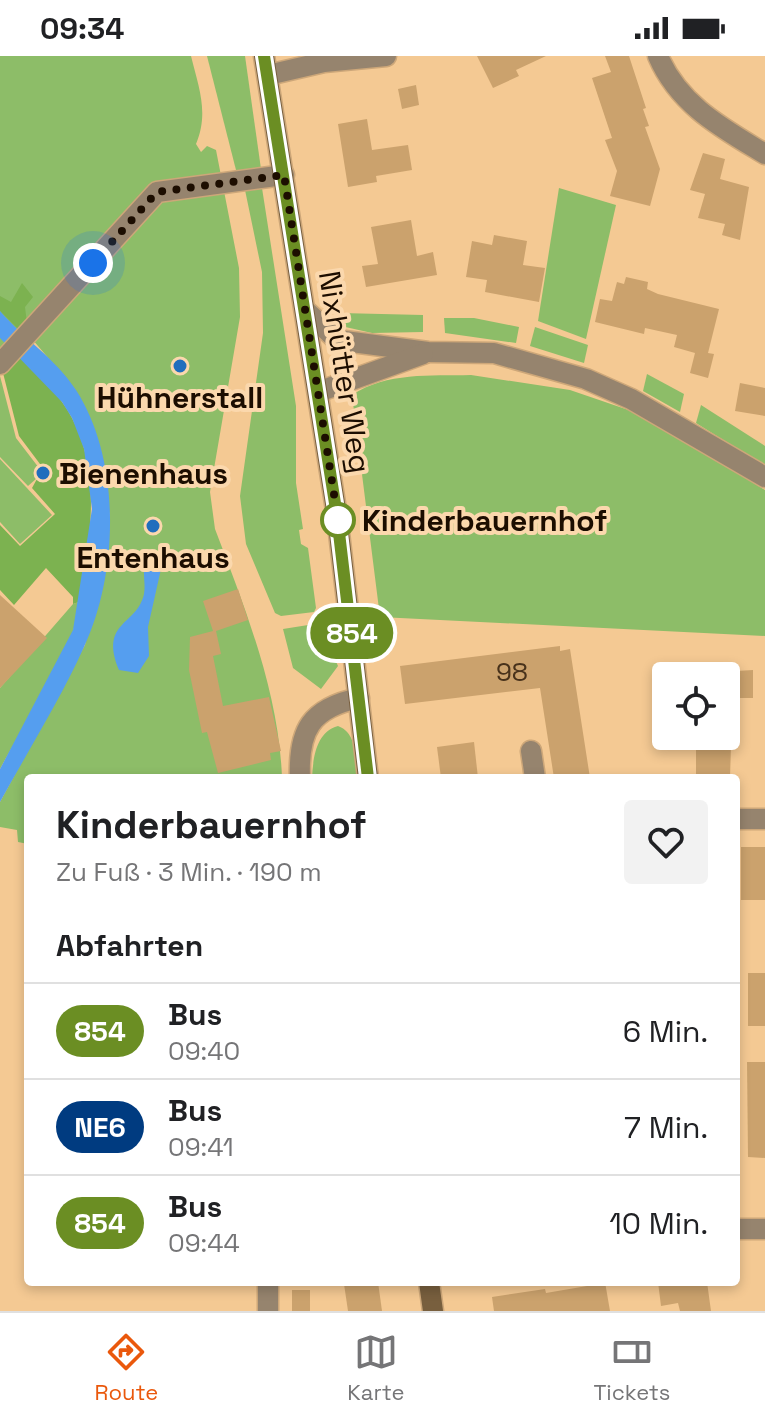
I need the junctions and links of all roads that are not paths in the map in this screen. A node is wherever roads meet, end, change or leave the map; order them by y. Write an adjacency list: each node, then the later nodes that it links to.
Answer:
1 (386, 56): 3 (street)
2 (658, 56): 4 (street)
3 (266, 65): 5 (main road, Nixhütter Weg)
4 (765, 154)
5 (284, 175): 6 (main road, Nixhütter Weg); 8 (street)
6 (305, 310): 7 (street); 9 (main road, Nixhütter Weg)
7 (428, 352): 9 (street); 10 (street)
8 (3, 361)
9 (318, 392): 11 (main road, Nixhütter Weg)
10 (765, 477)
11 (359, 698): 13 (street); 14 (main road, Nixhütter Weg)
12 (531, 751): 15 (street)
13 (300, 774)
14 (368, 774)
15 (534, 774)
16 (740, 819): 17 (street)
17 (765, 819)
18 (740, 1229): 19 (street)
19 (765, 1229)
20 (268, 1286): 22 (street)
21 (430, 1286): 23 (main road)
22 (268, 1311)
23 (433, 1311)

